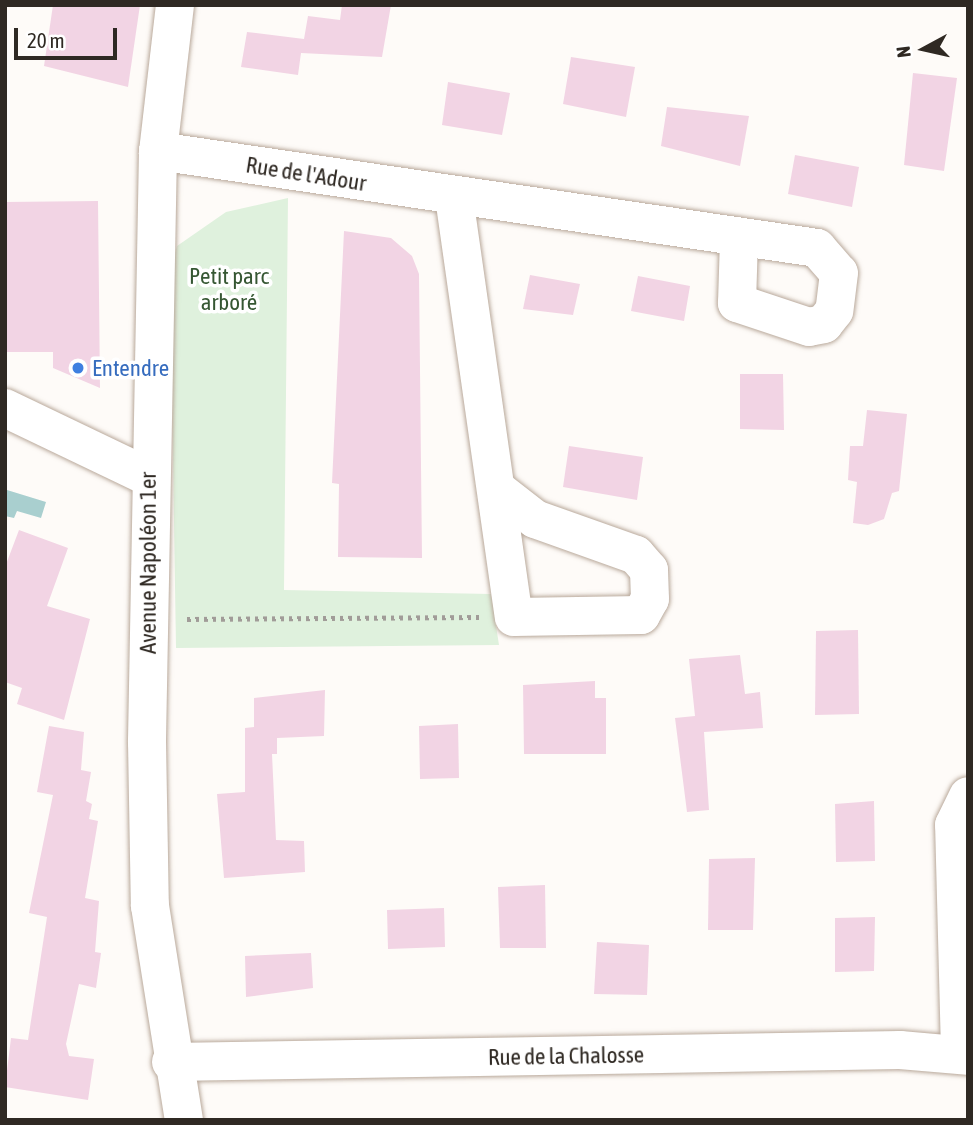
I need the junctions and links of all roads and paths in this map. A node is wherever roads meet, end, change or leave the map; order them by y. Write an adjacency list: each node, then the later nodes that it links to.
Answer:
1 (175, 5): 2 (street, Avenue Napoléon 1er)
2 (158, 151): 3 (street, Rue de l'Adour); 6 (street, Avenue Napoléon 1er)
3 (454, 197): 4 (street, Rue de l'Adour); 7 (street)
4 (739, 239)
5 (5, 408): 6 (street)
6 (148, 476): 9 (street, Avenue Napoléon 1er)
7 (499, 491): 8 (street); 8 (street)
8 (514, 617): 9 (path)
9 (147, 619): 12 (street, Avenue Napoléon 1er)
10 (968, 796): 11 (street, Rue de la Chalosse)
11 (964, 1054): 12 (street, Rue de la Chalosse)
12 (171, 1062): 13 (street, Avenue Napoléon 1er)
13 (184, 1120)

